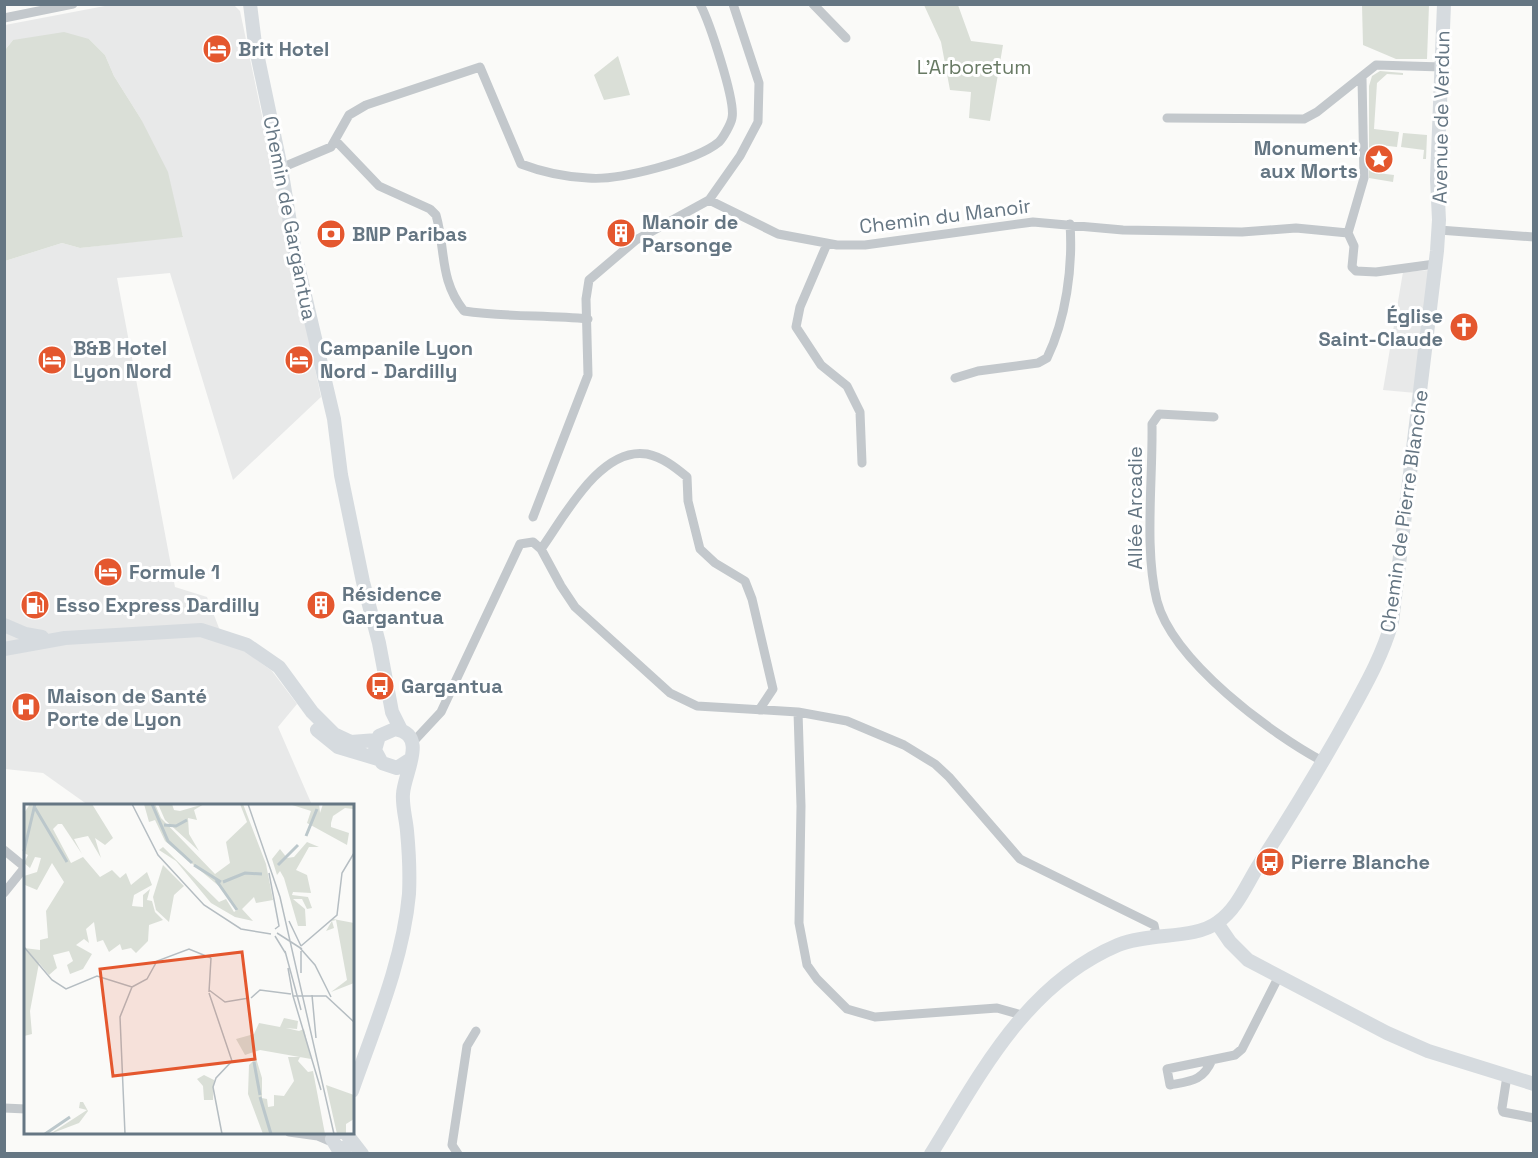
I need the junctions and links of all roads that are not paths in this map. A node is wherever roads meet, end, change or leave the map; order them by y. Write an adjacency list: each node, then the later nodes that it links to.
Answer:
1 (73, 4): 8 (street)
2 (242, 4): 9 (street)
3 (250, 4): 9 (street, Chemin de Gargantua)
4 (700, 4): 14 (street)
5 (733, 4): 16 (street)
6 (813, 4): 10 (street)
7 (1444, 4): 11 (street, Avenue de Verdun)
8 (4, 18)
9 (253, 30): 15 (street, Chemin de Gargantua)
10 (846, 38)
11 (1442, 67): 12 (street); 18 (street, Avenue de Verdun)
12 (1362, 78): 13 (street); 19 (street)
13 (1167, 118)
14 (335, 140): 15 (street); 23 (street)
15 (281, 168): 34 (street, Chemin de Gargantua)
16 (709, 200): 21 (street, Chemin du Manoir); 23 (street)
17 (1070, 224): 19 (street, Chemin du Manoir); 21 (street, Chemin du Manoir); 24 (street)
18 (1439, 230): 20 (street); 22 (street, Chemin de Pierre Blanche)
19 (1344, 233): 22 (street)
20 (1533, 237)
21 (826, 244): 26 (street)
22 (1435, 264): 39 (street, Chemin de Pierre Blanche)
23 (588, 319): 27 (street)
24 (955, 378)
25 (1214, 417): 39 (street, Allée Arcadie)
26 (862, 463)
27 (533, 517)
28 (541, 549): 33 (street); 33 (street); 36 (street)
29 (4, 625): 30 (street)
30 (65, 638): 31 (street); 32 (street)
31 (4, 649)
32 (302, 698): 37 (street); 40 (street)
33 (759, 710): 35 (street)
34 (392, 712): 36 (street, Chemin de Gargantua); 37 (street)
35 (798, 712): 47 (street); 49 (street)
36 (406, 734): 37 (street); 38 (street)
37 (380, 736): 40 (street)
38 (411, 759): 40 (street); 41 (street)
39 (1324, 762): 46 (street, Chemin de Pierre Blanche)
40 (382, 763): 41 (street)
41 (403, 795): 54 (street)
42 (4, 850): 43 (street)
43 (24, 866)
44 (24, 868): 45 (street)
45 (4, 893)
46 (1217, 923): 47 (street); 48 (street)
47 (1156, 935): 49 (street)
48 (1279, 976): 51 (street); 52 (street)
49 (1022, 1015): 62 (street)
50 (476, 1031): 61 (street)
51 (1212, 1060): 51 (street)
52 (1507, 1076): 53 (street); 57 (street)
53 (1533, 1084)
54 (354, 1085)
55 (4, 1108): 56 (street)
56 (24, 1109)
57 (1533, 1118)
58 (304, 1134): 59 (street)
59 (342, 1141): 60 (street)
60 (362, 1154)
61 (458, 1154)
62 (931, 1154)

